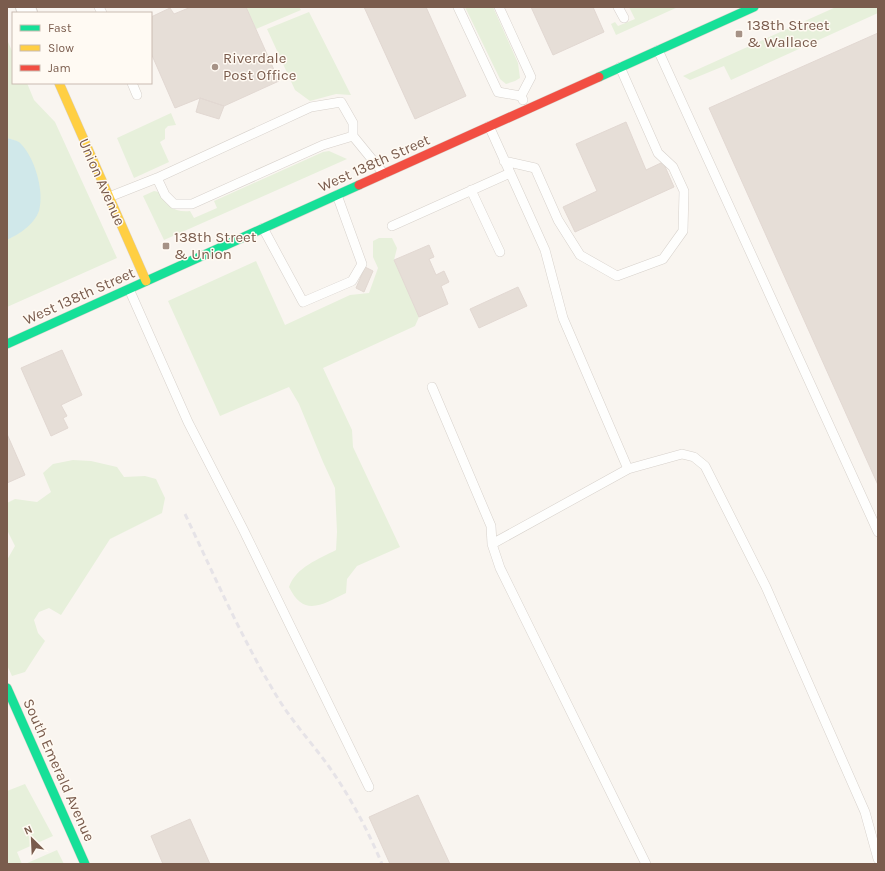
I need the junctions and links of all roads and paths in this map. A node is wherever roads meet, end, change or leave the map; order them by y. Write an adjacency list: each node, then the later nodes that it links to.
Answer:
1 (458, 7): 11 (lane)
2 (499, 7): 11 (lane)
3 (618, 7): 5 (lane)
4 (754, 7): 6 (street, West 138th Street)
5 (624, 18)
6 (658, 50): 7 (street, West 138th Street); 30 (lane)
7 (620, 67): 12 (street, West 138th Street); 15 (lane)
8 (59, 84): 21 (street, Union Avenue)
9 (132, 84): 10 (lane)
10 (137, 95)
11 (522, 96): 12 (lane)
12 (527, 109): 13 (street, West 138th Street)
13 (489, 126): 15 (lane); 17 (street, West 138th Street)
14 (353, 136): 17 (lane); 18 (lane); 18 (lane)
15 (504, 161): 16 (lane)
16 (510, 173): 19 (lane); 29 (lane)
17 (384, 174): 20 (street, West 138th Street)
18 (157, 178): 21 (lane)
19 (471, 190): 22 (lane); 24 (lane)
20 (337, 195): 23 (street, West 138th Street); 23 (lane)
21 (109, 197): 25 (street, Union Avenue)
22 (392, 226)
23 (263, 228): 25 (street, West 138th Street)
24 (500, 252)
25 (146, 281): 26 (street, West 138th Street)
26 (129, 289): 27 (street, West 138th Street); 33 (lane)
27 (7, 344)
28 (432, 387): 31 (lane)
29 (628, 469): 31 (lane); 34 (lane)
30 (878, 532)
31 (492, 544): 36 (lane)
32 (7, 688): 35 (street, South Emerald Avenue)
33 (370, 787)
34 (878, 860)
35 (85, 864)
36 (646, 864)

